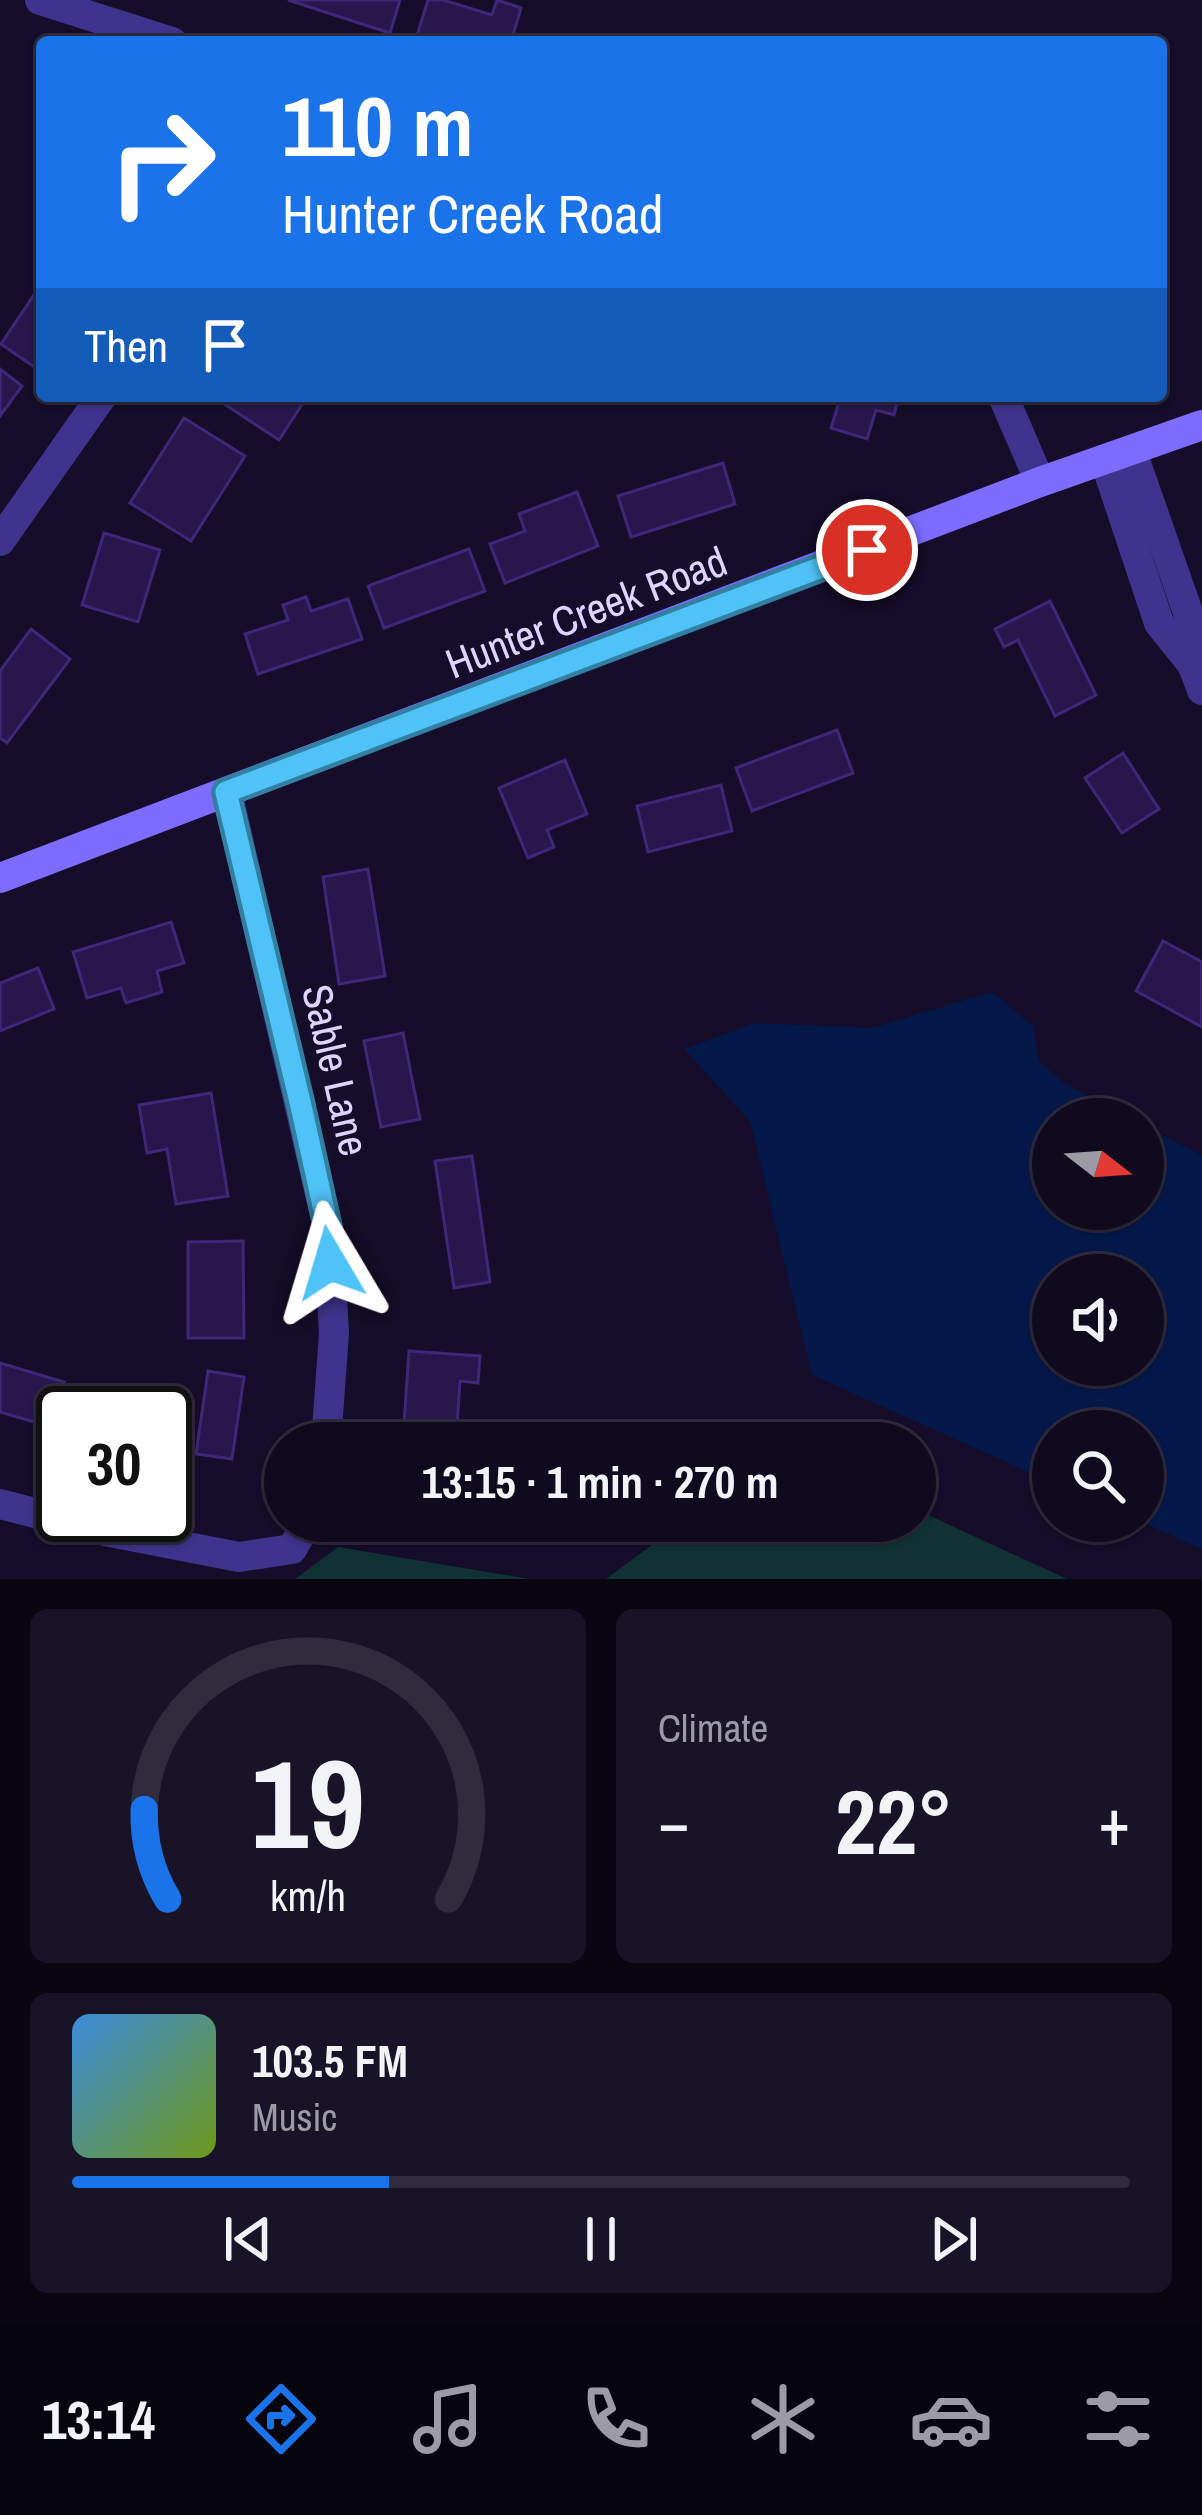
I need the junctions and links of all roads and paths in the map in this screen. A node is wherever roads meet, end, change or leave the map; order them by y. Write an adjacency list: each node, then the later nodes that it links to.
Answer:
1 (40, 0): 2 (street)
2 (153, 36)
3 (98, 402): 8 (street)
4 (1006, 402): 7 (street)
5 (1202, 425): 6 (main road, Hunter Creek Road)
6 (1118, 457): 7 (main road, Hunter Creek Road); 9 (street)
7 (1040, 482): 10 (main road, Hunter Creek Road)
8 (0, 541)
9 (1197, 677)
10 (226, 792): 11 (main road, Hunter Creek Road); 12 (street, Sable Lane)
11 (0, 878)
12 (328, 1422)
13 (0, 1504): 14 (street)
14 (296, 1542)

